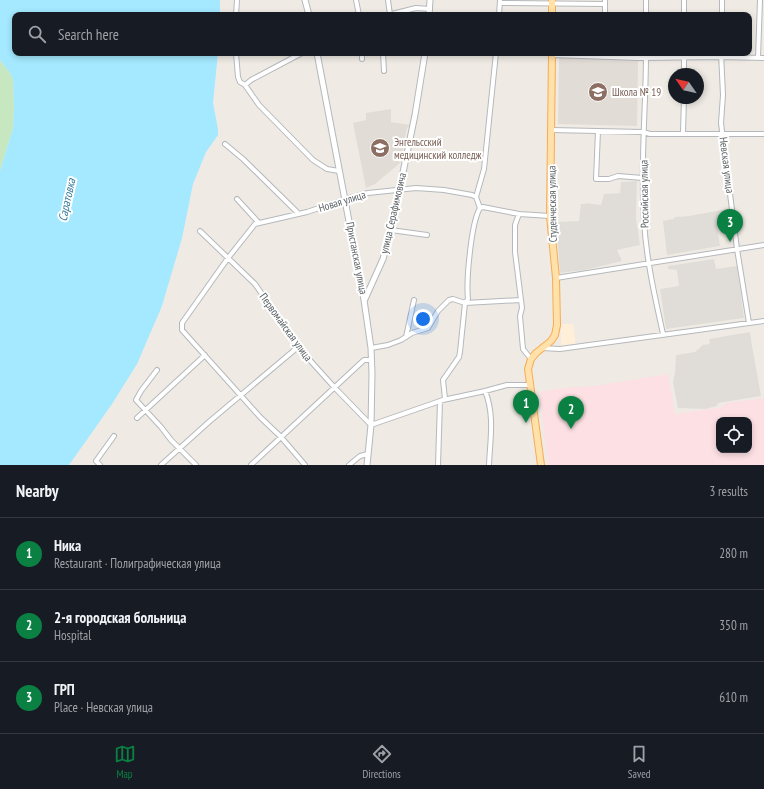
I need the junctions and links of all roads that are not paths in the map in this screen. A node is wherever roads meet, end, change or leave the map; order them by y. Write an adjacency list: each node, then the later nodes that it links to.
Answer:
1 (237, 0): 14 (street)
2 (305, 0): 15 (street)
3 (356, 0): 16 (street)
4 (388, 0): 17 (street)
5 (430, 0): 13 (street)
6 (646, 0): 21 (street)
7 (684, 0): 22 (street)
8 (722, 0): 23 (street)
9 (760, 0): 37 (street)
10 (500, 2): 11 (street); 20 (street)
11 (552, 2): 12 (street)
12 (605, 2)
13 (430, 9): 18 (street); 19 (street)
14 (236, 12)
15 (308, 12)
16 (358, 12)
17 (389, 12)
18 (401, 12)
19 (430, 12)
20 (499, 12)
21 (646, 12)
22 (684, 12)
23 (722, 12)
24 (236, 56): 41 (street)
25 (296, 56): 41 (street)
26 (317, 56): 50 (street, Пристанская улица)
27 (383, 56): 40 (street)
28 (425, 56): 52 (street, улица Серафимовича)
29 (496, 56): 53 (street)
30 (552, 56): 43 (main road, Студенческая улица)
31 (646, 56): 45 (street, Российская улица)
32 (659, 56): 36 (street)
33 (709, 56): 36 (street)
34 (721, 56): 47 (street, Невская улица)
35 (733, 56): 37 (street)
36 (684, 58): 39 (street)
37 (758, 58): 38 (street)
38 (764, 58)
39 (684, 68)
40 (384, 71)
41 (245, 85): 50 (street)
42 (684, 104): 46 (street)
43 (551, 130): 44 (street); 59 (main road, Студенческая улица)
44 (598, 131): 45 (street); 51 (street)
45 (643, 132): 46 (street); 51 (street, Российская улица)
46 (683, 133): 47 (street)
47 (723, 134): 48 (street); 65 (street, Невская улица)
48 (764, 134)
49 (225, 144): 57 (street)
50 (339, 171): 55 (street, Пристанская улица)
51 (643, 178): 67 (street, Российская улица)
52 (399, 189): 53 (street, Новая улица); 55 (street, Новая улица); 62 (street, улица Серафимовича)
53 (476, 197): 56 (street)
54 (237, 199): 60 (street)
55 (346, 199): 57 (street, Новая улица); 69 (street, Пристанская улица)
56 (480, 208): 58 (street); 72 (street)
57 (298, 213): 60 (street, Новая улица)
58 (519, 214): 59 (street); 71 (street)
59 (550, 216): 68 (main road, Студенческая улица)
60 (259, 223): 66 (street)
61 (200, 230): 66 (street, Первомайская улица)
62 (391, 230): 63 (street); 69 (street, улица Серафимовича)
63 (427, 235)
64 (764, 245): 65 (street)
65 (737, 249): 67 (street); 74 (street, Невская улица)
66 (228, 258): 77 (street, Первомайская улица); 80 (street)
67 (648, 263): 68 (street); 75 (street, Российская улица)
68 (556, 278): 79 (main road, Студенческая улица)
69 (364, 300): 78 (street, Пристанская улица)
70 (414, 300): 76 (street)
71 (521, 300): 72 (street); 81 (street)
72 (465, 303): 76 (street); 88 (street)
73 (764, 321): 74 (street)
74 (749, 323): 75 (street)
75 (663, 334): 79 (street)
76 (406, 337): 78 (street)
77 (298, 347): 85 (street, Первомайская улица); 87 (street)
78 (371, 348): 82 (street, Пристанская улица)
79 (542, 348): 81 (main road, Студенческая улица)
80 (206, 355): 87 (street); 90 (street)
81 (531, 359): 84 (main road)
82 (372, 360): 85 (street); 92 (street, Пристанская улица)
83 (156, 370): 90 (street)
84 (531, 385): 86 (street); 106 (main road)
85 (335, 388): 92 (street, Первомайская улица); 94 (street)
86 (485, 391): 88 (street); 105 (street)
87 (241, 394): 94 (street); 95 (street)
88 (445, 399): 89 (street)
89 (440, 401): 92 (street); 104 (street)
90 (146, 411): 91 (street); 95 (street)
91 (137, 418)
92 (371, 425): 96 (street, Пристанская улица)
93 (114, 436): 97 (street)
94 (281, 437): 100 (street); 101 (street)
95 (180, 448): 98 (street); 99 (street)
96 (368, 454): 102 (street); 103 (street, Пристанская улица)
97 (100, 465)
98 (160, 465)
99 (196, 465)
100 (251, 465)
101 (305, 465)
102 (349, 465)
103 (367, 465)
104 (438, 465)
105 (489, 465)
106 (541, 465)

